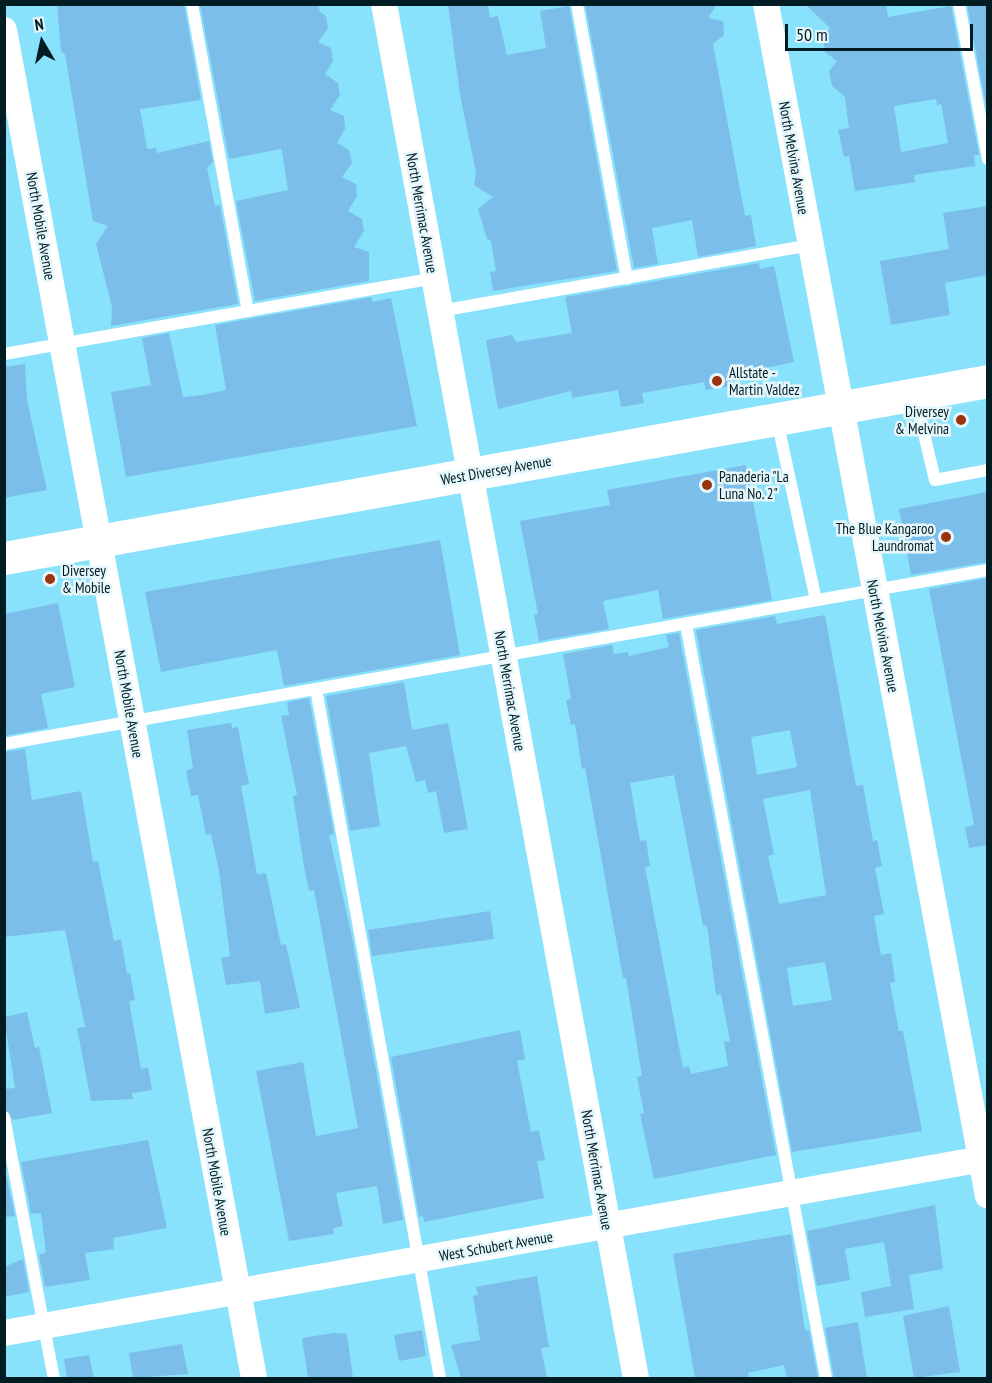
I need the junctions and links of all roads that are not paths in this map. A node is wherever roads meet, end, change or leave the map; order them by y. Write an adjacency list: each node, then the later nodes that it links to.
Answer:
1 (192, 4): 11 (lane)
2 (384, 4): 9 (street, North Merrimac Avenue)
3 (577, 4): 10 (lane)
4 (766, 4): 8 (street, North Melvina Avenue)
5 (958, 4): 7 (lane)
6 (4, 30): 13 (street, North Mobile Avenue)
7 (987, 159)
8 (810, 245): 10 (lane); 17 (street, North Melvina Avenue)
9 (434, 278): 11 (lane); 12 (street, North Merrimac Avenue)
10 (627, 278): 12 (lane)
11 (248, 311): 13 (lane)
12 (440, 311): 20 (street, North Merrimac Avenue)
13 (63, 344): 14 (lane); 21 (street, North Mobile Avenue)
14 (4, 354)
15 (987, 381): 16 (main road, West Diversey Avenue)
16 (915, 394): 17 (main road, West Diversey Avenue); 19 (lane)
17 (840, 408): 18 (main road, West Diversey Avenue); 24 (street, North Melvina Avenue)
18 (777, 419): 20 (main road, West Diversey Avenue); 25 (lane)
19 (987, 470)
20 (470, 475): 21 (main road, West Diversey Avenue); 27 (street, North Merrimac Avenue)
21 (99, 542): 22 (main road, West Diversey Avenue); 29 (street, North Mobile Avenue)
22 (4, 558)
23 (987, 570): 24 (lane)
24 (874, 590): 25 (lane); 32 (street, North Melvina Avenue)
25 (816, 600): 26 (lane)
26 (686, 624): 27 (lane); 33 (lane)
27 (503, 656): 28 (lane); 35 (street, North Merrimac Avenue)
28 (316, 689): 29 (lane); 36 (lane)
29 (132, 721): 30 (lane); 37 (street, North Mobile Avenue)
30 (4, 744)
31 (4, 1117): 38 (lane)
32 (984, 1159): 33 (street, West Schubert Avenue); 34 (street, North Melvina Avenue)
33 (792, 1193): 35 (street, West Schubert Avenue); 44 (lane)
34 (987, 1196)
35 (608, 1226): 36 (street, West Schubert Avenue); 43 (street, North Merrimac Avenue)
36 (417, 1260): 37 (street, West Schubert Avenue); 42 (lane)
37 (238, 1292): 38 (street, West Schubert Avenue); 41 (street, North Mobile Avenue)
38 (44, 1326): 39 (street, West Schubert Avenue); 40 (lane)
39 (4, 1333)
40 (54, 1378)
41 (254, 1378)
42 (440, 1378)
43 (636, 1378)
44 (826, 1378)

